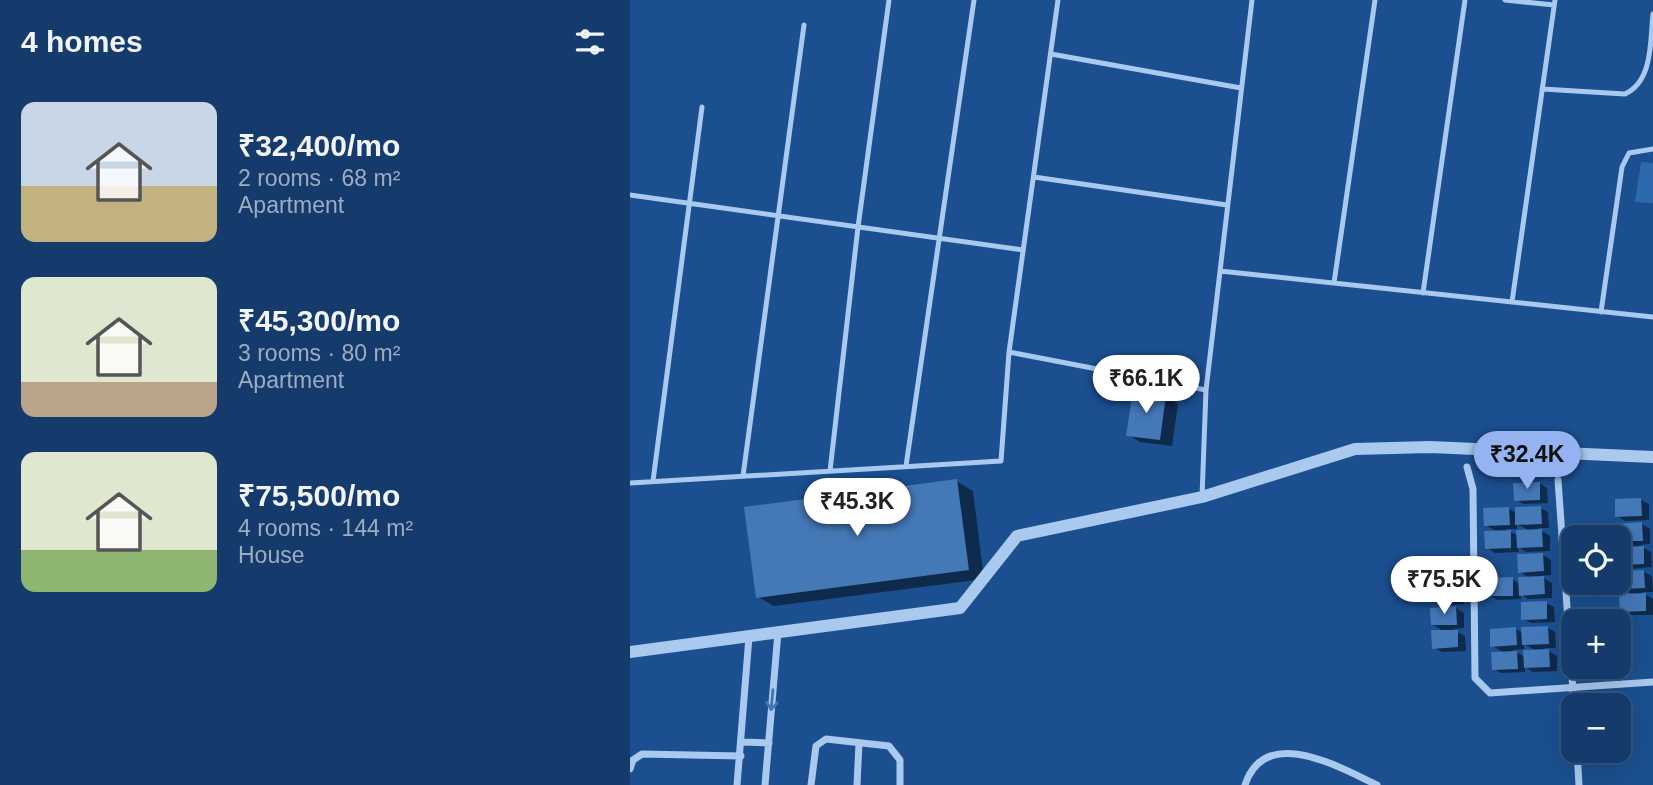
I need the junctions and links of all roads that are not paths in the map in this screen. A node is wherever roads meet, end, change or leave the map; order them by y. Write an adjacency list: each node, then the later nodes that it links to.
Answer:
1 (890, 0): 21 (lane)
2 (974, 0): 22 (lane)
3 (1058, 0): 11 (lane)
4 (1252, 0): 12 (lane)
5 (1375, 0): 25 (lane)
6 (1465, 0): 26 (lane)
7 (1505, 0): 8 (lane)
8 (1555, 3): 13 (lane)
9 (1653, 14): 13 (lane)
10 (804, 25): 20 (lane)
11 (1051, 54): 12 (lane); 16 (lane)
12 (1241, 88): 19 (lane)
13 (1542, 89): 27 (lane)
14 (702, 107): 18 (lane)
15 (1653, 149): 28 (lane)
16 (1034, 177): 19 (lane); 23 (lane)
17 (630, 195): 18 (lane)
18 (690, 204): 20 (lane); 38 (lane)
19 (1227, 205): 24 (lane)
20 (778, 215): 21 (lane); 36 (lane)
21 (858, 227): 22 (lane); 35 (lane)
22 (941, 238): 23 (lane); 33 (lane)
23 (1023, 250): 30 (lane)
24 (1220, 271): 25 (lane); 31 (lane)
25 (1334, 283): 26 (lane)
26 (1423, 293): 27 (lane)
27 (1512, 302): 28 (lane)
28 (1601, 312): 29 (lane)
29 (1653, 317)
30 (1009, 352): 31 (lane); 33 (lane)
31 (1206, 390): 40 (lane)
32 (1653, 457): 40 (street)
33 (906, 466): 35 (lane)
34 (1467, 467): 45 (street)
35 (830, 471): 36 (lane)
36 (743, 476): 38 (lane)
37 (1558, 480): 45 (street)
38 (653, 481): 39 (lane)
39 (630, 483)
40 (1202, 497): 41 (street)
41 (778, 632): 42 (street); 48 (street, one-way to 48)
42 (749, 637): 43 (street); 47 (street)
43 (630, 652)
44 (1653, 682): 45 (street)
45 (1573, 687): 46 (street)
46 (1573, 693)
47 (742, 742): 48 (street); 50 (street)
48 (769, 743): 54 (street)
49 (859, 743): 55 (street); 56 (street); 57 (street)
50 (741, 756): 52 (street); 53 (street)
51 (1578, 763): 60 (street)
52 (630, 769)
53 (737, 785)
54 (765, 785)
55 (811, 785)
56 (857, 785)
57 (900, 785)
58 (1245, 785): 59 (street)
59 (1377, 785)
60 (1579, 785)

